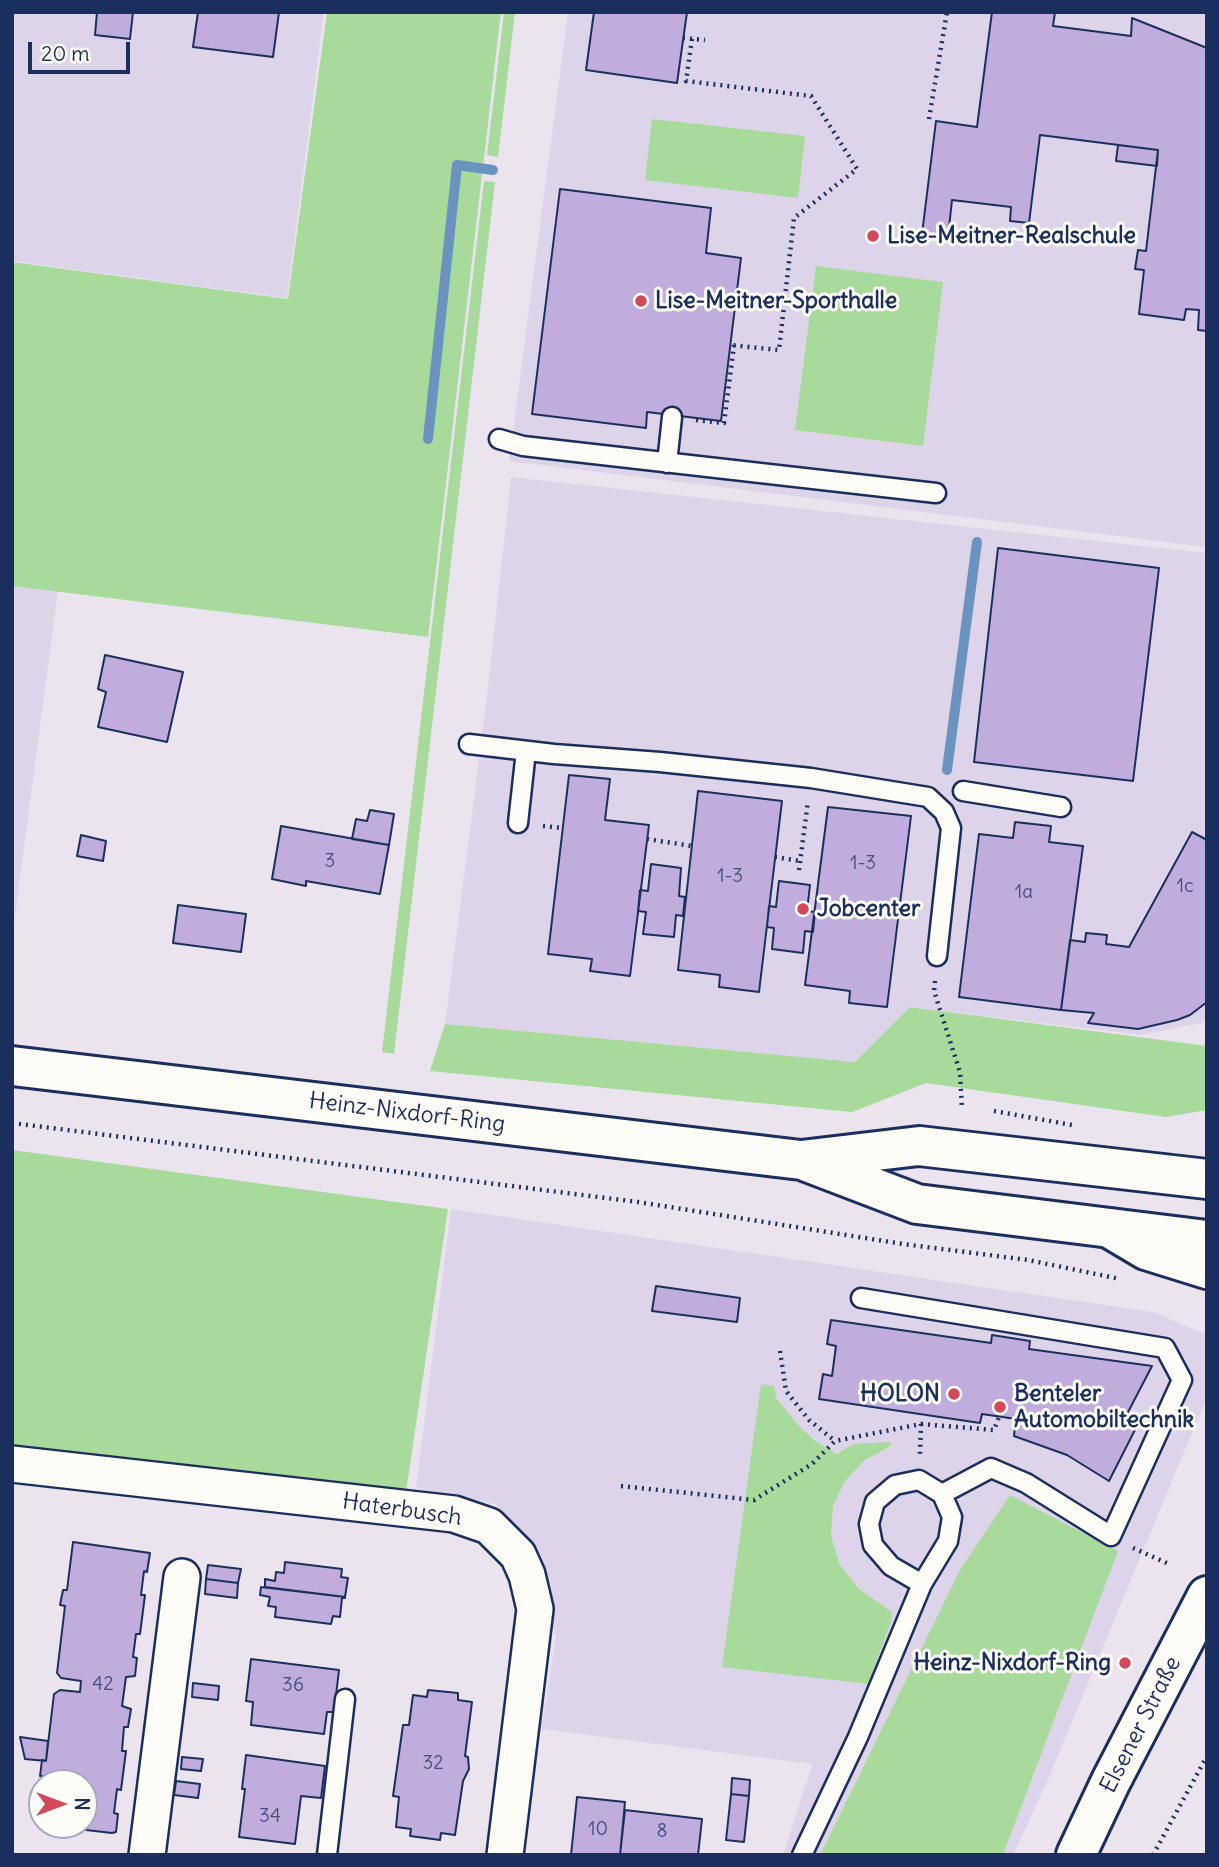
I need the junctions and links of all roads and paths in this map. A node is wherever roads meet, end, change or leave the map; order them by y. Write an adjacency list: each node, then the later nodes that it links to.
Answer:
1 (947, 12): 5 (path)
2 (683, 38): 3 (path)
3 (692, 39): 4 (path); 6 (path)
4 (705, 40)
5 (929, 119)
6 (673, 417): 8 (lane)
7 (499, 439): 8 (lane)
8 (667, 463): 9 (lane)
9 (936, 493)
10 (469, 744): 11 (lane)
11 (526, 751): 15 (lane); 21 (lane)
12 (963, 791): 14 (lane)
13 (808, 801): 19 (path)
14 (1061, 807)
15 (518, 823)
16 (647, 839): 17 (path)
17 (692, 846)
18 (775, 857): 19 (path)
19 (800, 860): 20 (path)
20 (799, 870)
21 (937, 956): 23 (path)
22 (12, 1066): 25 (main road, Heinz-Nixdorf-Ring)
23 (962, 1109)
24 (12, 1123): 30 (path)
25 (802, 1160): 26 (main road, Heinz-Nixdorf-Ring); 27 (main road, Heinz-Nixdorf-Ring)
26 (1207, 1179)
27 (1110, 1228): 28 (main road, Heinz-Nixdorf-Ring); 29 (main road)
28 (1207, 1240)
29 (1207, 1269)
30 (1128, 1280)
31 (861, 1298): 40 (lane)
32 (780, 1351): 35 (path)
33 (999, 1416): 34 (path)
34 (921, 1424): 35 (path); 37 (path)
35 (835, 1441): 38 (path)
36 (12, 1464): 49 (street, Haterbusch)
37 (919, 1480): 39 (lane); 43 (lane)
38 (621, 1486)
39 (942, 1494): 40 (lane); 43 (lane)
40 (1111, 1536): 41 (path)
41 (1169, 1564)
42 (182, 1577): 47 (street)
43 (922, 1584): 50 (lane)
44 (1207, 1596): 51 (main road, Elsener Straße)
45 (345, 1699): 48 (lane)
46 (1207, 1756): 52 (path)
47 (147, 1855)
48 (327, 1855)
49 (505, 1855)
50 (802, 1855)
51 (1076, 1855)
52 (1153, 1855)

